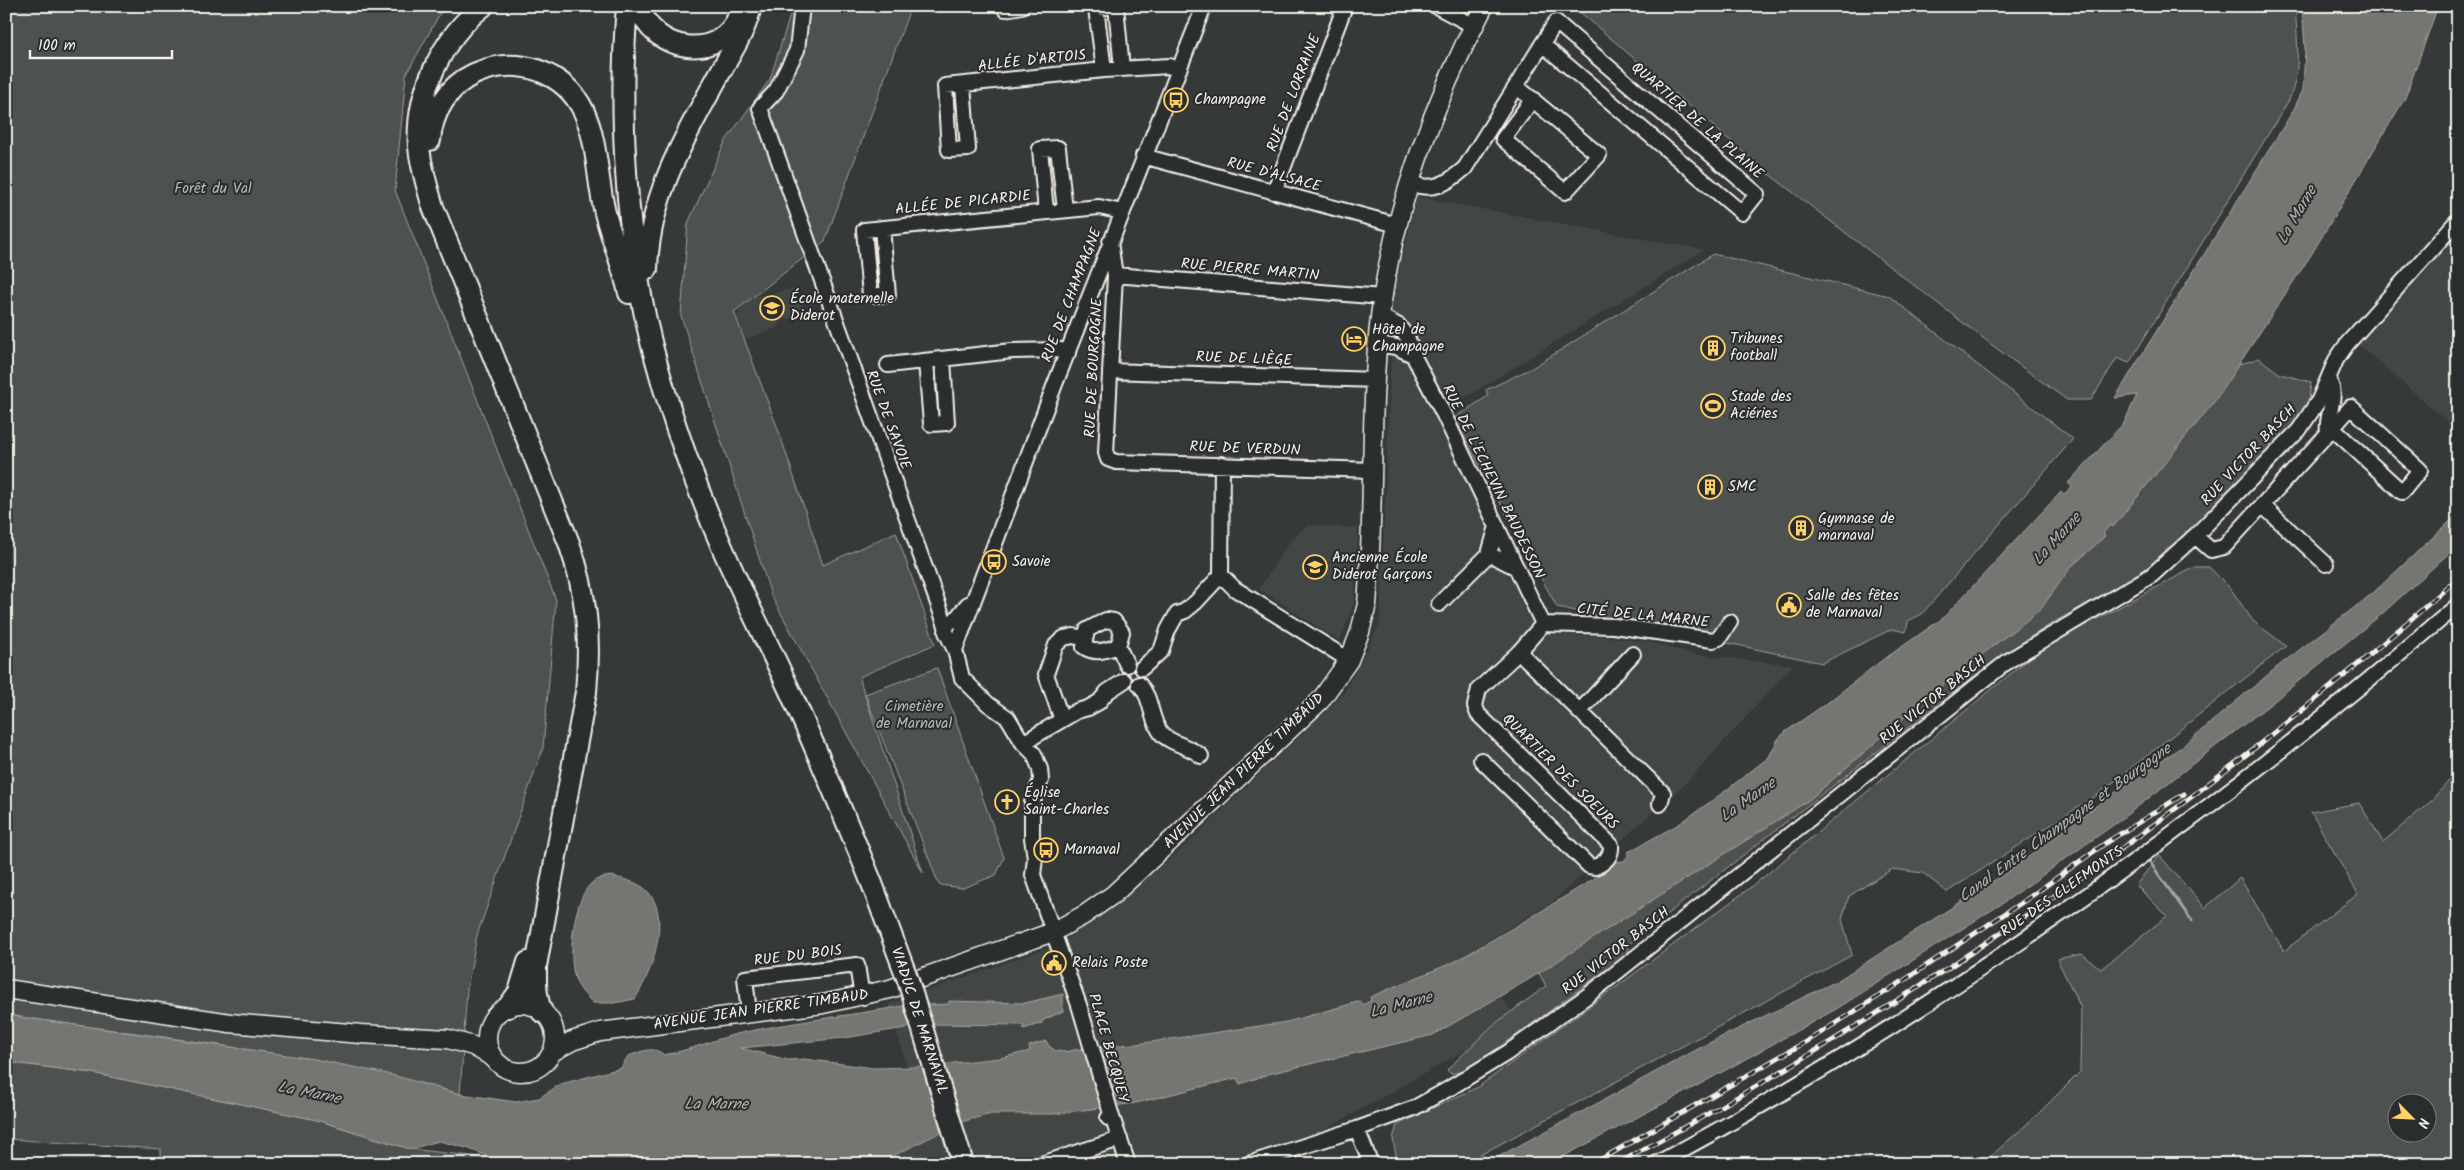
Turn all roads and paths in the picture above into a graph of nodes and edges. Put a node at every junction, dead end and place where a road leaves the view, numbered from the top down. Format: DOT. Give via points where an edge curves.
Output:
graph roads {
  1 [pos="461,6"];
  2 [pos="471,6"];
  3 [pos="483,6"];
  4 [pos="619,6"];
  5 [pos="627,6"];
  6 [pos="639,6"];
  7 [pos="742,6"];
  8 [pos="751,6"];
  9 [pos="802,6"];
  10 [pos="1005,6"];
  11 [pos="1022,6"];
  12 [pos="1204,6"];
  13 [pos="1345,6"];
  14 [pos="1436,6"];
  15 [pos="1484,6"];
  16 [pos="1474,26"];
  17 [pos="1542,44"];
  18 [pos="1122,69"];
  19 [pos="1104,70"];
  20 [pos="1178,70"];
  21 [pos="963,85"];
  22 [pos="1516,86"];
  23 [pos="1532,99"];
  24 [pos="412,155"];
  25 [pos="1143,156"];
  26 [pos="1410,184"];
  27 [pos="1274,192"];
  28 [pos="1065,210"];
  29 [pos="1046,211"];
  30 [pos="1122,212"];
  31 [pos="2458,220"];
  32 [pos="1397,225"];
  33 [pos="882,228"];
  34 [pos="1110,241"];
  35 [pos="1115,274"];
  36 [pos="1382,297"];
  37 [pos="1380,316"];
  38 [pos="1377,344"];
  39 [pos="491,350"];
  40 [pos="1068,353"];
  41 [pos="1413,355"];
  42 [pos="943,359"];
  43 [pos="926,361"];
  44 [pos="888,365"];
  45 [pos="1110,371"];
  46 [pos="1376,380"];
  47 [pos="2328,380"];
  48 [pos="668,418"];
  49 [pos="2330,430"];
  50 [pos="1116,462"];
  51 [pos="1222,464"];
  52 [pos="1373,470"];
  53 [pos="2262,505"];
  54 [pos="1497,526"];
  55 [pos="2195,536"];
  56 [pos="1489,554"];
  57 [pos="2326,564"];
  58 [pos="1517,568"];
  59 [pos="1221,575"];
  60 [pos="1439,604"];
  61 [pos="2458,605"];
  62 [pos="1730,622"];
  63 [pos="1543,624"];
  64 [pos="954,627"];
  65 [pos="1084,638"];
  66 [pos="1118,646"];
  67 [pos="1519,652"];
  68 [pos="1633,654"];
  69 [pos="1349,660"];
  70 [pos="1127,665"];
  71 [pos="1142,668"];
  72 [pos="1124,681"];
  73 [pos="1139,684"];
  74 [pos="1579,712"];
  75 [pos="1062,720"];
  76 [pos="1023,743"];
  77 [pos="1201,756"];
  78 [pos="1481,760"];
  79 [pos="1660,804"];
  80 [pos="1053,932"];
  81 [pos="6,990"];
  82 [pos="862,997"];
  83 [pos="508,1007"];
  84 [pos="749,1013"];
  85 [pos="546,1016"];
  86 [pos="492,1021"];
  87 [pos="600,1032"];
  88 [pos="448,1039"];
  89 [pos="552,1052"];
  90 [pos="492,1056"];
  91 [pos="1357,1129"];
  92 [pos="1120,1139"];
  93 [pos="963,1164"];
  94 [pos="1041,1164"];
  95 [pos="1128,1164"];
  96 [pos="1248,1164"];
  97 [pos="1371,1164"];
  98 [pos="1656,1164"];
  1 -- 24 [label="highway" via="429,50 418,77 410,112"];
  2 -- 24 [label="highway" via="446,35 425,70 414,106"];
  3 -- 39 [label="highway" via="452,38 431,75 424,101 419,146 433,207"];
  4 -- 48 [label="highway" via="616,123 622,211 653,381"];
  5 -- 48 [label="highway" via="624,117 630,209 639,282"];
  6 -- 7 [label="highway" via="653,30 680,46 692,48 707,46 724,36 738,20"];
  8 -- 48 [label="highway" via="743,29 662,185 649,234 649,304"];
  9 -- 64 [label="street, RUE DE SAVOIE" via="797,50 776,91 760,108 939,609"];
  10 -- 11 [label="street" via="1005,9"];
  12 -- 20 [label="street, RUE DE CHAMPAGNE"];
  13 -- 27 [label="street, RUE DE LORRAINE"];
  14 -- 16 [label="street"];
  15 -- 16 [label="main road, AVENUE JEAN PIERRE TIMBAUD"];
  16 -- 26 [label="main road, AVENUE JEAN PIERRE TIMBAUD" via="1447,83"];
  17 -- 17 [label="street, QUARTIER DE LA PLAINE" via="1742,213 1757,194 1556,22"];
  17 -- 22 [label="street"];
  18 -- 19 [label="street, ALLÉE D'ARTOIS"];
  18 -- 19 [label="street, ALLÉE D'ARTOIS" via="1116,6 1096,8"];
  18 -- 20 [label="street, ALLÉE D'ARTOIS" via="1169,66"];
  19 -- 21 [label="street, ALLÉE D'ARTOIS"];
  20 -- 25 [label="street, RUE DE CHAMPAGNE"];
  22 -- 23 [label="street"];
  22 -- 26 [label="street" via="1465,168 1435,188"];
  23 -- 23 [label="street" via="1503,138 1565,192 1599,155"];
  24 -- 83 [label="highway" via="418,184 440,249 563,545 580,620 582,656 578,691 527,968 520,992"];
  25 -- 27 [label="street, RUE D'ALSACE"];
  25 -- 30 [label="street, RUE DE CHAMPAGNE"];
  26 -- 32 [label="main road, AVENUE JEAN PIERRE TIMBAUD"];
  27 -- 32 [label="street, RUE D'ALSACE"];
  28 -- 29 [label="street, ALLÉE DE PICARDIE"];
  28 -- 29 [label="street, ALLÉE DE PICARDIE" via="1058,148 1040,149"];
  28 -- 30 [label="street, ALLÉE DE PICARDIE" via="1099,207"];
  29 -- 33 [label="street, ALLÉE DE PICARDIE"];
  30 -- 34 [label="street, RUE DE CHAMPAGNE"];
  31 -- 47 [label="street, RUE VICTOR BASCH" via="2347,344"];
  32 -- 36 [label="main road, AVENUE JEAN PIERRE TIMBAUD"];
  34 -- 35 [label="street, RUE DE BOURGOGNE"];
  34 -- 40 [label="street, RUE DE CHAMPAGNE"];
  35 -- 36 [label="street, RUE PIERRE MARTIN"];
  35 -- 45 [label="street, RUE DE BOURGOGNE"];
  36 -- 37 [label="main road, AVENUE JEAN PIERRE TIMBAUD"];
  37 -- 38 [label="main road, AVENUE JEAN PIERRE TIMBAUD"];
  37 -- 41 [label="street, RUE DE L'ECHEVIN BAUDESSON" via="1394,322 1404,332"];
  38 -- 41 [label="street" via="1396,347"];
  38 -- 46 [label="main road, AVENUE JEAN PIERRE TIMBAUD"];
  39 -- 48 [label="highway" via="446,221 429,149 436,114 450,92 484,69 513,65 542,72 564,84 585,113 605,212 624,269 638,332"];
  39 -- 85 [label="highway" via="574,559 584,592 589,636 586,692 540,938 536,989"];
  40 -- 42 [label="street" via="1061,350 1012,351"];
  40 -- 64 [label="street, RUE DE CHAMPAGNE" via="974,596"];
  41 -- 54 [label="street, RUE DE L'ECHEVIN BAUDESSON"];
  42 -- 43 [label="street"];
  42 -- 43 [label="street" via="947,423 930,424"];
  43 -- 44 [label="street"];
  45 -- 46 [label="street, RUE DE LIÈGE"];
  45 -- 50 [label="street, RUE DE BOURGOGNE" via="1106,453 1108,459"];
  46 -- 52 [label="main road, AVENUE JEAN PIERRE TIMBAUD"];
  47 -- 49 [label="street" via="2334,396 2328,418"];
  47 -- 55 [label="street, RUE VICTOR BASCH" via="2299,430"];
  48 -- 93 [label="highway, VIADUC DE MARNAVAL, bridge" via="719,560 786,703 815,754 871,881 908,980"];
  49 -- 49 [label="street" via="2402,492 2420,470 2351,406"];
  49 -- 53 [label="street"];
  50 -- 51 [label="street, RUE DE VERDUN"];
  51 -- 52 [label="street, RUE DE VERDUN"];
  51 -- 59 [label="street"];
  52 -- 69 [label="main road, AVENUE JEAN PIERRE TIMBAUD" via="1367,604"];
  53 -- 55 [label="street" via="2218,550 2211,550"];
  53 -- 57 [label="street"];
  54 -- 56 [label="street"];
  54 -- 58 [label="street, RUE DE L'ECHEVIN BAUDESSON"];
  55 -- 91 [label="street, RUE VICTOR BASCH" via="2144,581 2040,641 1991,674 1587,996 1542,1028 1431,1099"];
  56 -- 58 [label="street"];
  56 -- 60 [label="street"];
  58 -- 63 [label="street, RUE DE L'ECHEVIN BAUDESSON"];
  59 -- 69 [label="street" via="1235,589"];
  59 -- 71 [label="street" via="1196,602 1177,614 1161,651"];
  61 -- 98 [label="street, RUE DES CLEFMONTS" via="2256,770 2149,852 2029,937 1787,1090"];
  62 -- 63 [label="street, CITÉ DE LA MARNE" via="1719,638 1713,640 1614,626"];
  63 -- 67 [label="street, QUARTIER DES SOEURS"];
  64 -- 76 [label="street, RUE DE SAVOIE" via="955,650 962,678 988,704 1008,718"];
  65 -- 66 [label="street" via="1084,646 1090,651"];
  65 -- 66 [label="street" via="1094,625 1106,620 1114,621 1122,632"];
  65 -- 75 [label="street" via="1064,638 1056,645 1046,674"];
  66 -- 70 [label="street"];
  67 -- 74 [label="street"];
  67 -- 78 [label="street, QUARTIER DES SOEURS" via="1479,689 1475,706 1478,714 1611,845 1612,852 1607,859 1595,867 1588,866"];
  68 -- 74 [label="street"];
  69 -- 80 [label="main road, AVENUE JEAN PIERRE TIMBAUD" via="1331,688 1306,716 1134,875 1098,906"];
  70 -- 71 [label="street"];
  70 -- 72 [label="street" via="1122,670"];
  71 -- 73 [label="street" via="1144,675"];
  72 -- 73 [label="street" via="1129,685"];
  72 -- 75 [label="street" via="1107,692 1099,702"];
  73 -- 77 [label="street" via="1148,694 1151,711 1161,732"];
  74 -- 79 [label="street" via="1663,793"];
  75 -- 76 [label="street"];
  76 -- 80 [label="street, RUE DE SAVOIE" via="1034,754 1040,769 1041,780 1032,803 1033,875"];
  80 -- 82 [label="main road, AVENUE JEAN PIERRE TIMBAUD" via="914,982"];
  80 -- 92 [label="street, PLACE BECQUEY" via="1077,998 1110,1118"];
  81 -- 88 [label="main road" via="230,1023"];
  82 -- 84 [label="main road, AVENUE JEAN PIERRE TIMBAUD"];
  82 -- 84 [label="street, RUE DU BOIS" via="857,965 745,978"];
  83 -- 85 [label="main road" via="529,1006"];
  83 -- 86 [label="main road"];
  84 -- 87 [label="main road, AVENUE JEAN PIERRE TIMBAUD"];
  85 -- 87 [label="main road" via="571,1028"];
  85 -- 89 [label="main road" via="555,1036"];
  86 -- 88 [label="main road" via="473,1032"];
  86 -- 90 [label="main road" via="487,1043"];
  87 -- 89 [label="main road"];
  88 -- 90 [label="main road"];
  89 -- 90 [label="main road" via="542,1065 528,1072 504,1068"];
  91 -- 96 [label="street"];
  91 -- 97 [label="street"];
  92 -- 94 [label="street"];
  92 -- 95 [label="street, PLACE BECQUEY"];
}
